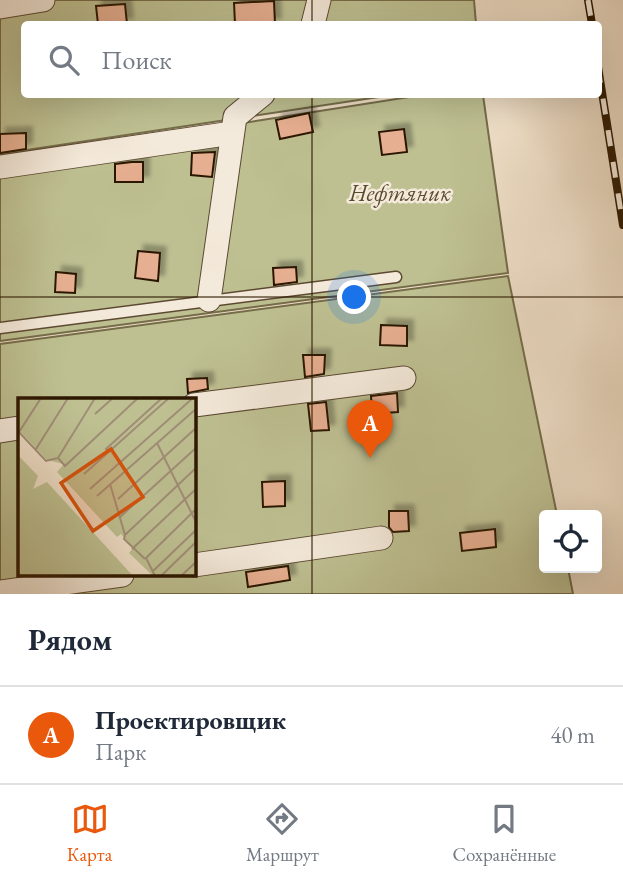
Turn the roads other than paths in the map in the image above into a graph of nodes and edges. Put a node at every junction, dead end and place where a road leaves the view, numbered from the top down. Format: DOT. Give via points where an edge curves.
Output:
graph roads {
  1 [pos="43,0"];
  2 [pos="319,0"];
  3 [pos="0,8"];
  4 [pos="314,21"];
  5 [pos="258,98"];
  6 [pos="232,133"];
  7 [pos="0,167"];
  8 [pos="396,277"];
  9 [pos="209,300"];
  10 [pos="0,328"];
  11 [pos="404,378"];
  12 [pos="196,405"];
  13 [pos="18,428"];
  14 [pos="0,430"];
  15 [pos="381,538"];
  16 [pos="196,565"];
  17 [pos="116,576"];
  18 [pos="26,591"];
  19 [pos="0,592"];
  1 -- 3 [label="street"];
  2 -- 4 [label="street"];
  5 -- 6 [label="street" via="235,117"];
  6 -- 7 [label="street"];
  6 -- 9 [label="street"];
  8 -- 9 [label="lane"];
  9 -- 10 [label="lane"];
  11 -- 12 [label="street"];
  13 -- 14 [label="street"];
  15 -- 16 [label="street"];
  17 -- 18 [label="street"];
  18 -- 19 [label="street"];
}
